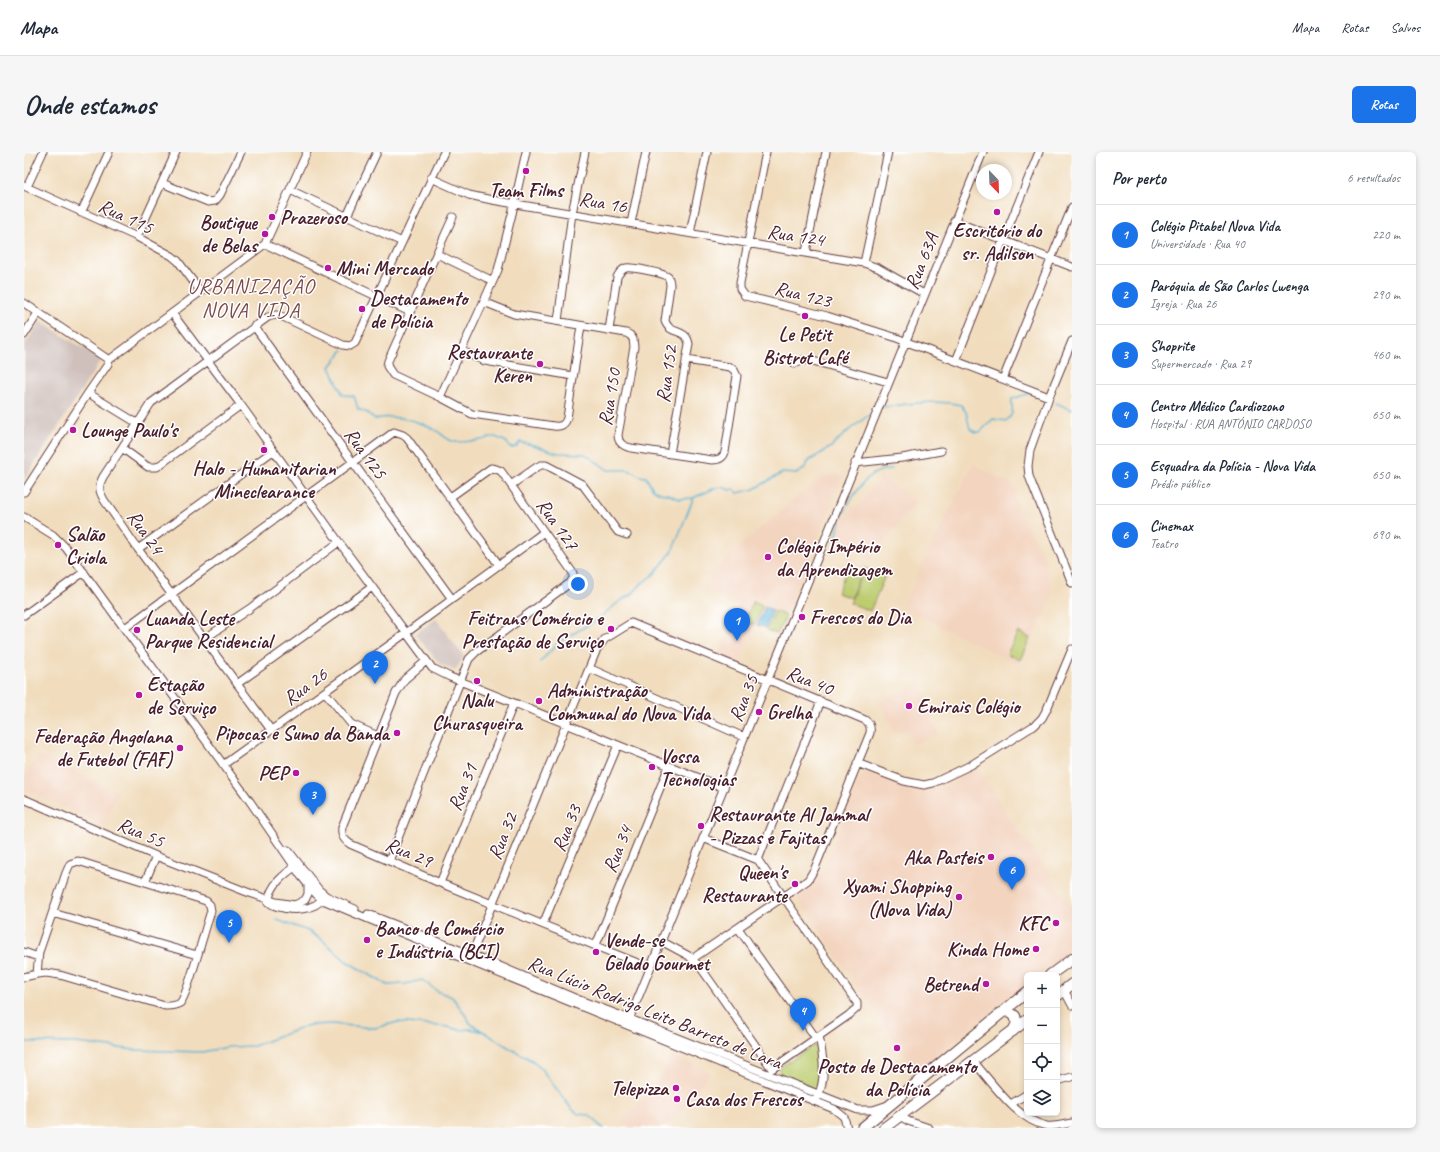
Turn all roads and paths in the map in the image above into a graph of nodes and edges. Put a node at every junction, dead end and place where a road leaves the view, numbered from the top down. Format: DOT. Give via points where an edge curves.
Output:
graph roads {
  1 [pos="43,152"];
  2 [pos="110,152"];
  3 [pos="176,152"];
  4 [pos="241,152"];
  5 [pos="307,152"];
  6 [pos="377,152"];
  7 [pos="444,152"];
  8 [pos="526,152"];
  9 [pos="585,152"];
  10 [pos="646,152"];
  11 [pos="708,152"];
  12 [pos="766,152"];
  13 [pos="826,152"];
  14 [pos="888,152"];
  15 [pos="983,152"];
  16 [pos="1039,152"];
  17 [pos="431,178"];
  18 [pos="162,183"];
  19 [pos="26,186"];
  20 [pos="290,190"];
  21 [pos="514,203"];
  22 [pos="1072,207"];
  23 [pos="81,213"];
  24 [pos="572,213"];
  25 [pos="347,216"];
  26 [pos="453,217"];
  27 [pos="954,221"];
  28 [pos="631,223"];
  29 [pos="690,233"];
  30 [pos="137,237"];
  31 [pos="1003,240"];
  32 [pos="402,242"];
  33 [pos="748,243"];
  34 [pos="265,244"];
  35 [pos="806,252"];
  36 [pos="437,254"];
  37 [pos="1051,258"];
  38 [pos="864,263"];
  39 [pos="1072,267"];
  40 [pos="494,280"];
  41 [pos="201,292"];
  42 [pos="924,294"];
  43 [pos="378,296"];
  44 [pos="484,302"];
  45 [pos="24,303"];
  46 [pos="410,312"];
  47 [pos="38,313"];
  48 [pos="172,313"];
  49 [pos="558,321"];
  50 [pos="254,326"];
  51 [pos="581,326"];
  52 [pos="608,330"];
  53 [pos="24,335"];
  54 [pos="906,341"];
  55 [pos="1072,341"];
  56 [pos="462,351"];
  57 [pos="109,360"];
  58 [pos="207,360"];
  59 [pos="686,360"];
  60 [pos="956,361"];
  61 [pos="795,364"];
  62 [pos="573,376"];
  63 [pos="1003,379"];
  64 [pos="888,382"];
  65 [pos="88,393"];
  66 [pos="440,397"];
  67 [pos="1049,397"];
  68 [pos="241,405"];
  69 [pos="137,423"];
  70 [pos="122,448"];
  71 [pos="273,451"];
  72 [pos="941,451"];
  73 [pos="670,454"];
  74 [pos="353,462"];
  75 [pos="855,463"];
  76 [pos="511,485"];
  77 [pos="24,492"];
  78 [pos="306,496"];
  79 [pos="449,498"];
  80 [pos="24,517"];
  81 [pos="544,532"];
  82 [pos="628,535"];
  83 [pos="339,542"];
  84 [pos="138,549"];
  85 [pos="499,565"];
  86 [pos="84,572"];
  87 [pos="1072,583"];
  88 [pos="372,587"];
  89 [pos="172,595"];
  90 [pos="452,599"];
  91 [pos="24,615"];
  92 [pos="631,623"];
  93 [pos="125,628"];
  94 [pos="406,633"];
  95 [pos="204,639"];
  96 [pos="1072,651"];
  97 [pos="426,661"];
  98 [pos="589,668"];
  99 [pos="767,680"];
  100 [pos="461,681"];
  101 [pos="237,684"];
  102 [pos="325,692"];
  103 [pos="821,702"];
  104 [pos="514,703"];
  105 [pos="566,724"];
  106 [pos="271,730"];
  107 [pos="378,736"];
  108 [pos="744,737"];
  109 [pos="618,745"];
  110 [pos="857,763"];
  111 [pos="223,764"];
  112 [pos="669,766"];
  113 [pos="724,788"];
  114 [pos="24,799"];
  115 [pos="703,838"];
  116 [pos="156,856"];
  117 [pos="758,860"];
  118 [pos="389,861"];
  119 [pos="298,865"];
  120 [pos="145,882"];
  121 [pos="440,883"];
  122 [pos="308,884"];
  123 [pos="325,898"];
  124 [pos="783,898"];
  125 [pos="268,901"];
  126 [pos="492,904"];
  127 [pos="53,913"];
  128 [pos="543,924"];
  129 [pos="738,928"];
  130 [pos="661,941"];
  131 [pos="596,946"];
  132 [pos="24,952"];
  133 [pos="197,956"];
  134 [pos="38,957"];
  135 [pos="470,958"];
  136 [pos="692,959"];
  137 [pos="1072,959"];
  138 [pos="650,968"];
  139 [pos="1054,972"];
  140 [pos="37,974"];
  141 [pos="24,977"];
  142 [pos="1064,990"];
  143 [pos="1024,994"];
  144 [pos="1072,1005"];
  145 [pos="1000,1014"];
  146 [pos="629,1022"];
  147 [pos="1024,1022"];
  148 [pos="1013,1031"];
  149 [pos="818,1037"];
  150 [pos="973,1061"];
  151 [pos="770,1075"];
  152 [pos="1072,1077"];
  153 [pos="1060,1080"];
  154 [pos="904,1094"];
  155 [pos="1024,1096"];
  156 [pos="818,1098"];
  157 [pos="1011,1104"];
  158 [pos="900,1116"];
  159 [pos="1072,1123"];
  160 [pos="847,1128"];
  161 [pos="862,1128"];
  162 [pos="884,1128"];
  163 [pos="929,1128"];
  1 -- 19 [label="street"];
  2 -- 23 [label="street"];
  3 -- 18 [label="street"];
  4 -- 18 [label="street" via="215,201 208,202"];
  5 -- 20 [label="street"];
  6 -- 25 [label="street"];
  7 -- 17 [label="street"];
  8 -- 21 [label="street"];
  9 -- 24 [label="street"];
  10 -- 28 [label="street"];
  11 -- 29 [label="street"];
  12 -- 33 [label="street, Rua 124"];
  13 -- 35 [label="street"];
  14 -- 38 [label="street"];
  15 -- 27 [label="street, Rua 63A"];
  16 -- 31 [label="street"];
  17 -- 21 [label="street, Rua 16" via="469,195"];
  17 -- 32 [label="street"];
  18 -- 30 [label="street"];
  19 -- 23 [label="street, Rua 115"];
  20 -- 25 [label="street"];
  20 -- 34 [label="street"];
  21 -- 24 [label="street, Rua 16"];
  21 -- 40 [label="street"];
  22 -- 37 [label="street"];
  23 -- 30 [label="street, Rua 115"];
  24 -- 28 [label="street, Rua 16"];
  24 -- 49 [label="street"];
  25 -- 32 [label="street"];
  26 -- 36 [label="street"];
  27 -- 31 [label="street"];
  27 -- 42 [label="street, Rua 63A"];
  28 -- 29 [label="street, Rua 16"];
  29 -- 33 [label="street, Rua 16"];
  30 -- 41 [label="street, Rua 115" via="178,261"];
  31 -- 37 [label="street"];
  31 -- 60 [label="street"];
  32 -- 43 [label="street"];
  33 -- 35 [label="street, Rua 124"];
  33 -- 54 [label="street, Rua 123" via="740,286 741,292 747,297 827,316"];
  34 -- 41 [label="street"];
  34 -- 43 [label="street"];
  35 -- 38 [label="street, Rua 124"];
  36 -- 40 [label="street"];
  36 -- 46 [label="street"];
  37 -- 39 [label="street"];
  37 -- 63 [label="street"];
  38 -- 42 [label="street, Rua 124"];
  40 -- 44 [label="street"];
  41 -- 48 [label="street"];
  42 -- 54 [label="street, Rua 63A"];
  43 -- 46 [label="street"];
  43 -- 50 [label="street, Rua 24" via="357,340 350,346 276,315 268,316"];
  44 -- 49 [label="street, Rua 150" via="514,314"];
  44 -- 56 [label="street"];
  45 -- 47 [label="street"];
  46 -- 66 [label="street" via="387,366 392,375"];
  47 -- 53 [label="street"];
  47 -- 57 [label="street"];
  48 -- 57 [label="street"];
  48 -- 58 [label="street"];
  49 -- 51 [label="street, Rua 150"];
  50 -- 58 [label="street, Rua 24"];
  50 -- 74 [label="street, Rua 125"];
  51 -- 52 [label="street, Rua 150"];
  51 -- 62 [label="street"];
  52 -- 59 [label="street, Rua 152" via="619,272 630,268 664,274 669,278 670,286 665,321 671,330 681,332 688,339"];
  52 -- 73 [label="street, Rua 150" via="630,335 634,343 619,440 626,447"];
  54 -- 60 [label="street, Rua 123"];
  54 -- 64 [label="street, Rua 63A"];
  55 -- 67 [label="street"];
  56 -- 62 [label="street" via="485,361"];
  56 -- 66 [label="street"];
  57 -- 65 [label="street"];
  58 -- 68 [label="street"];
  58 -- 69 [label="street, Rua 24" via="155,399"];
  59 -- 73 [label="street, Rua 152"];
  59 -- 73 [label="street, Rua 150" via="730,367 738,379 723,457 715,460"];
  60 -- 63 [label="street, Rua 123"];
  61 -- 64 [label="street" via="808,360"];
  62 -- 66 [label="street" via="567,418 564,424 558,427 472,414"];
  63 -- 67 [label="street, Rua 123"];
  64 -- 75 [label="street, Rua 35"];
  65 -- 69 [label="street"];
  65 -- 77 [label="street"];
  67 -- 87 [label="street" via="1030,450 1029,476"];
  68 -- 70 [label="street" via="157,467 145,465"];
  68 -- 71 [label="street"];
  69 -- 70 [label="street, Rua 24"];
  70 -- 84 [label="street, Rua 24" via="103,477 99,487 100,494"];
  71 -- 78 [label="street"];
  71 -- 84 [label="street"];
  72 -- 75 [label="street"];
  74 -- 78 [label="street"];
  74 -- 79 [label="street" via="391,434 399,433 406,438"];
  74 -- 90 [label="street, Rua 125"];
  75 -- 99 [label="street, Rua 35"];
  76 -- 79 [label="street, Rua 127" via="501,471 491,468"];
  76 -- 81 [label="street, Rua 127"];
  76 -- 82 [label="street" via="537,466 546,465 582,484 618,532"];
  78 -- 83 [label="street"];
  78 -- 89 [label="street"];
  79 -- 85 [label="street"];
  80 -- 86 [label="street" via="62,543"];
  81 -- 85 [label="street, Rua 26"];
  81 -- 100 [label="street, Rua 127" via="573,573 572,580 473,655"];
  83 -- 88 [label="street"];
  83 -- 95 [label="street"];
  84 -- 89 [label="street, Rua 24"];
  85 -- 90 [label="street, Rua 26"];
  86 -- 91 [label="street"];
  86 -- 93 [label="street"];
  88 -- 94 [label="street"];
  88 -- 101 [label="street"];
  89 -- 93 [label="street"];
  89 -- 95 [label="street, Rua 24"];
  90 -- 94 [label="street, Rua 26"];
  92 -- 98 [label="street, Rua 32" via="601,642"];
  92 -- 99 [label="street, Rua 40"];
  93 -- 111 [label="street"];
  94 -- 97 [label="street"];
  94 -- 102 [label="street, Rua 26"];
  95 -- 101 [label="street, Rua 24"];
  96 -- 110 [label="street" via="1042,718 971,765 924,785 904,781"];
  97 -- 100 [label="street" via="437,671"];
  97 -- 107 [label="street, Rua 29" via="401,684"];
  98 -- 105 [label="street, Rua 32"];
  98 -- 108 [label="street"];
  99 -- 103 [label="street, Rua 40"];
  99 -- 108 [label="street, Rua 35"];
  100 -- 104 [label="street"];
  100 -- 118 [label="street, Rua 127"];
  101 -- 106 [label="street, Rua 24"];
  102 -- 106 [label="street, Rua 26"];
  102 -- 107 [label="street" via="351,724"];
  103 -- 110 [label="street, Rua 40" via="870,724 870,733"];
  103 -- 117 [label="street"];
  104 -- 105 [label="street"];
  104 -- 121 [label="street, Rua 31"];
  105 -- 109 [label="street"];
  105 -- 126 [label="street, Rua 32"];
  106 -- 111 [label="street, Rua 26"];
  107 -- 118 [label="street, Rua 29" via="341,834 350,844"];
  108 -- 113 [label="street, Rua 35"];
  109 -- 112 [label="street"];
  109 -- 128 [label="street, Rua 33"];
  110 -- 124 [label="street" via="812,875 806,883"];
  111 -- 119 [label="street"];
  112 -- 113 [label="street"];
  112 -- 131 [label="street, Rua 34"];
  113 -- 115 [label="street, Rua 35"];
  114 -- 116 [label="street, Rua 55"];
  115 -- 117 [label="street"];
  115 -- 130 [label="street, Rua 35"];
  116 -- 120 [label="street"];
  116 -- 125 [label="street, Rua 55"];
  117 -- 124 [label="street"];
  118 -- 121 [label="street, Rua 29"];
  119 -- 122 [label="street"];
  119 -- 123 [label="street"];
  119 -- 125 [label="street" via="272,888"];
  120 -- 127 [label="street" via="78,861 73,863 66,873"];
  120 -- 133 [label="street" via="209,903 211,911"];
  121 -- 126 [label="street, Rua 29"];
  122 -- 123 [label="street"];
  122 -- 125 [label="street" via="307,897 298,904"];
  123 -- 125 [label="street" via="314,905 295,910 281,908"];
  123 -- 135 [label="street, Rua Lúcio Rodrigo Leito Barreto de Lara"];
  124 -- 129 [label="street"];
  124 -- 149 [label="street" via="857,1003 854,1011"];
  126 -- 128 [label="street, Rua 29"];
  126 -- 135 [label="street, Rua 32"];
  127 -- 133 [label="street"];
  127 -- 134 [label="street"];
  128 -- 131 [label="street, Rua 29"];
  129 -- 136 [label="street"];
  129 -- 149 [label="street"];
  130 -- 136 [label="street"];
  130 -- 138 [label="street, Rua 35"];
  131 -- 138 [label="street, Rua 29"];
  132 -- 134 [label="street"];
  133 -- 140 [label="street" via="184,997 180,1003 172,1006 60,975"];
  134 -- 140 [label="street"];
  135 -- 146 [label="street, Rua Lúcio Rodrigo Leito Barreto de Lara"];
  136 -- 151 [label="street" via="701,968"];
  137 -- 139 [label="highway"];
  138 -- 146 [label="street, Rua 35"];
  140 -- 141 [label="street"];
  142 -- 144 [label="street"];
  143 -- 145 [label="highway"];
  145 -- 148 [label="highway" via="1008,1011 1016,1016 1018,1023"];
  145 -- 154 [label="highway"];
  146 -- 151 [label="street, Rua Lúcio Rodrigo Leito Barreto de Lara"];
  147 -- 148 [label="highway"];
  148 -- 150 [label="highway"];
  149 -- 151 [label="street"];
  149 -- 156 [label="street" via="823,1056 822,1088"];
  150 -- 157 [label="street"];
  150 -- 158 [label="highway"];
  151 -- 156 [label="street, Rua Lúcio Rodrigo Leito Barreto de Lara"];
  152 -- 153 [label="street"];
  154 -- 156 [label="street, Rua Lúcio Rodrigo Leito Barreto de Lara" via="881,1108 865,1111"];
  154 -- 161 [label="highway"];
  155 -- 157 [label="street"];
  156 -- 160 [label="street, Rua Lúcio Rodrigo Leito Barreto de Lara" via="840,1112"];
  157 -- 159 [label="street" via="1026,1117 1042,1124 1052,1126"];
  158 -- 162 [label="highway"];
  158 -- 163 [label="street"];
}
